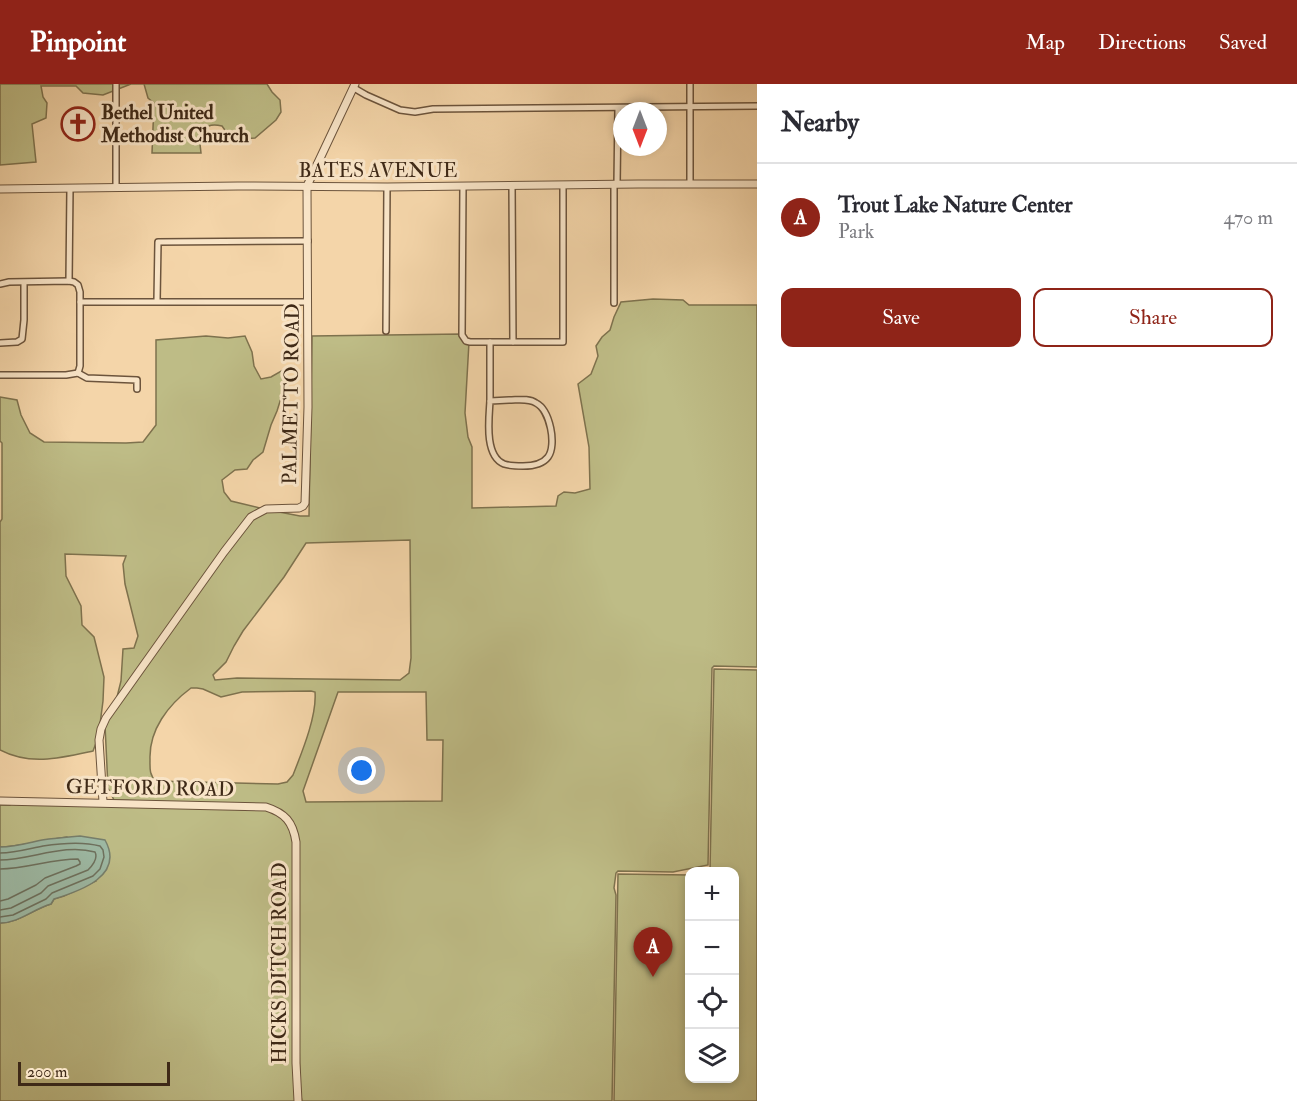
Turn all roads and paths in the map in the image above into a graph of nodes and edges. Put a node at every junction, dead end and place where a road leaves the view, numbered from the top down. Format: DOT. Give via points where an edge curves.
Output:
graph roads {
  1 [pos="116,84"];
  2 [pos="690,84"];
  3 [pos="355,86"];
  4 [pos="757,106"];
  5 [pos="667,107"];
  6 [pos="690,107"];
  7 [pos="613,108"];
  8 [pos="616,156"];
  9 [pos="563,184"];
  10 [pos="615,184"];
  11 [pos="690,184"];
  12 [pos="757,184"];
  13 [pos="512,185"];
  14 [pos="307,186"];
  15 [pos="463,186"];
  16 [pos="116,187"];
  17 [pos="387,187"];
  18 [pos="70,188"];
  19 [pos="0,189"];
  20 [pos="308,241"];
  21 [pos="69,282"];
  22 [pos="24,283"];
  23 [pos="0,284"];
  24 [pos="157,302"];
  25 [pos="308,302"];
  26 [pos="80,303"];
  27 [pos="614,303"];
  28 [pos="386,331"];
  29 [pos="490,342"];
  30 [pos="513,342"];
  31 [pos="0,343"];
  32 [pos="78,373"];
  33 [pos="0,375"];
  34 [pos="137,389"];
  35 [pos="490,401"];
  36 [pos="0,801"];
  37 [pos="103,802"];
  38 [pos="292,826"];
  39 [pos="298,1101"];
  1 -- 16 [label="street"];
  2 -- 6 [label="street"];
  3 -- 7 [label="street" via="406,112"];
  3 -- 14 [label="street, PALMETTO ROAD"];
  4 -- 6 [label="street"];
  5 -- 6 [label="street"];
  6 -- 11 [label="street"];
  8 -- 10 [label="street"];
  9 -- 10 [label="street, BATES AVENUE"];
  9 -- 13 [label="street, BATES AVENUE"];
  9 -- 30 [label="street" via="562,342"];
  10 -- 11 [label="street, BATES AVENUE"];
  10 -- 27 [label="street"];
  11 -- 12 [label="street, BATES AVENUE"];
  13 -- 15 [label="street, BATES AVENUE"];
  13 -- 30 [label="street"];
  14 -- 16 [label="street, BATES AVENUE"];
  14 -- 17 [label="street, BATES AVENUE"];
  14 -- 20 [label="street, PALMETTO ROAD"];
  15 -- 17 [label="street, BATES AVENUE"];
  15 -- 29 [label="street" via="462,335 466,341"];
  16 -- 18 [label="street, BATES AVENUE"];
  17 -- 28 [label="street"];
  18 -- 19 [label="street, BATES AVENUE"];
  18 -- 21 [label="street"];
  20 -- 24 [label="street" via="158,242"];
  20 -- 25 [label="street, PALMETTO ROAD"];
  21 -- 22 [label="street"];
  21 -- 26 [label="street" via="78,285"];
  22 -- 23 [label="street"];
  22 -- 31 [label="street" via="22,339"];
  24 -- 25 [label="street"];
  24 -- 26 [label="street"];
  25 -- 37 [label="street, PALMETTO ROAD" via="305,503 299,508 266,509 251,517 106,718 99,740"];
  26 -- 32 [label="street"];
  29 -- 30 [label="street"];
  29 -- 35 [label="street"];
  32 -- 33 [label="street"];
  32 -- 34 [label="street" via="87,378 137,380"];
  35 -- 35 [label="street" via="490,442 497,459 506,465 520,466 546,460 552,440 541,406 530,400"];
  36 -- 37 [label="street, GETFORD ROAD"];
  37 -- 38 [label="street, GETFORD ROAD" via="266,807 285,817"];
  38 -- 39 [label="street, HICKS DITCH ROAD" via="296,842"];
}
